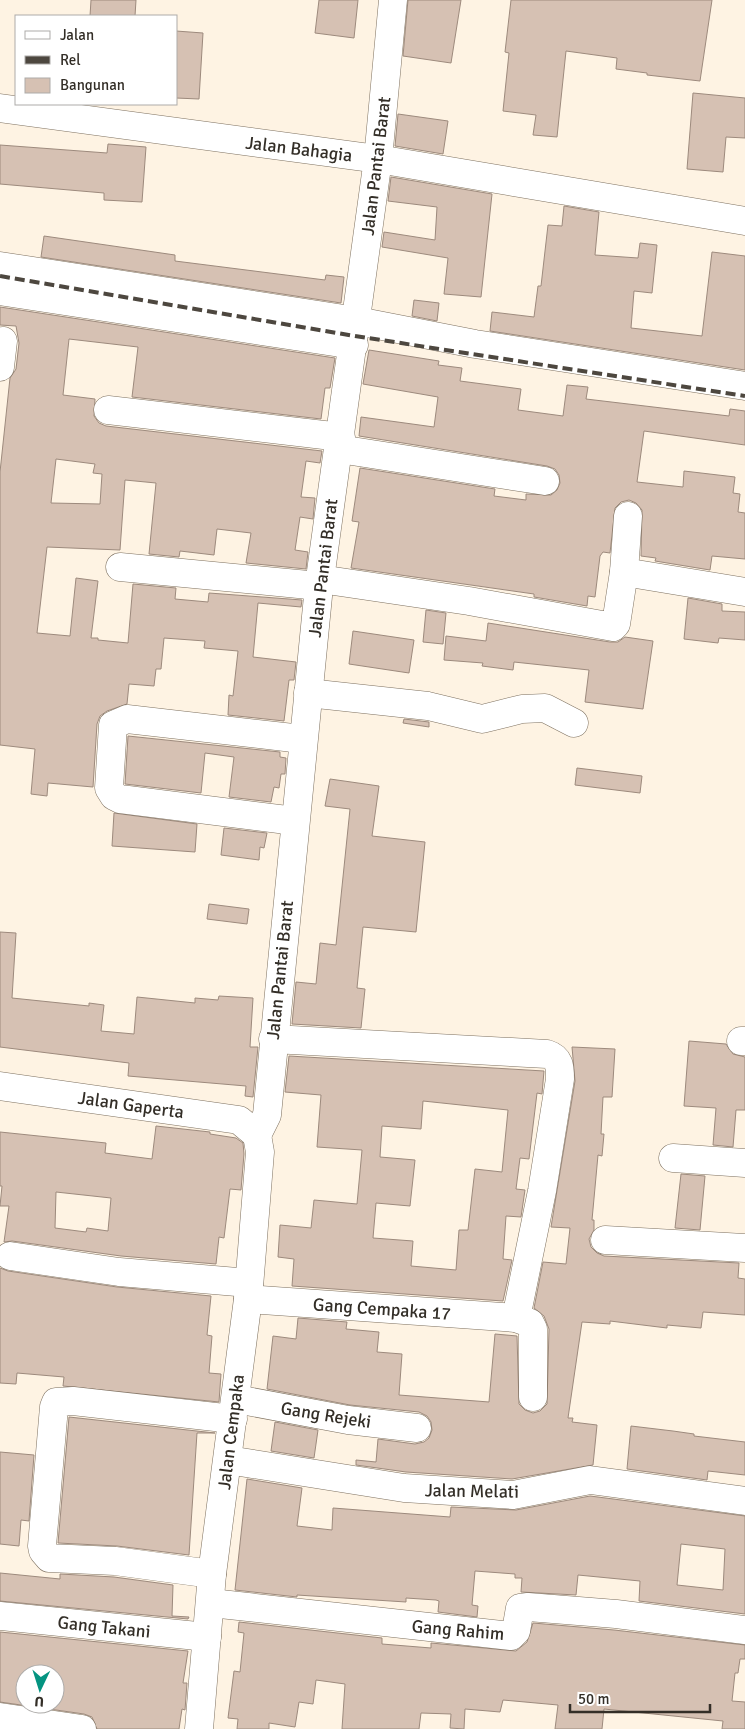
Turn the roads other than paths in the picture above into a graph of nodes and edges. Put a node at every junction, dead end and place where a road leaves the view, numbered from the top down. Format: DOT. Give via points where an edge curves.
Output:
graph roads {
  1 [pos="394,0"];
  2 [pos="0,108"];
  3 [pos="378,158"];
  4 [pos="745,221"];
  5 [pos="0,266"];
  6 [pos="0,291"];
  7 [pos="355,333"];
  8 [pos="745,386"];
  9 [pos="108,410"];
  10 [pos="340,443"];
  11 [pos="545,481"];
  12 [pos="628,516"];
  13 [pos="120,567"];
  14 [pos="624,572"];
  15 [pos="320,583"];
  16 [pos="745,592"];
  17 [pos="308,693"];
  18 [pos="574,722"];
  19 [pos="302,739"];
  20 [pos="295,821"];
  21 [pos="273,1039"];
  22 [pos="0,1086"];
  23 [pos="258,1134"];
  24 [pos="673,1158"];
  25 [pos="745,1164"];
  26 [pos="605,1240"];
  27 [pos="745,1248"];
  28 [pos="10,1256"];
  29 [pos="249,1291"];
  30 [pos="516,1318"];
  31 [pos="533,1397"];
  32 [pos="234,1409"];
  33 [pos="417,1428"];
  34 [pos="228,1460"];
  35 [pos="745,1501"];
  36 [pos="212,1574"];
  37 [pos="211,1603"];
  38 [pos="0,1616"];
  39 [pos="745,1630"];
  40 [pos="207,1637"];
  41 [pos="0,1716"];
  42 [pos="82,1729"];
  43 [pos="199,1729"];
  1 -- 3 [label="street, Jalan Pantai Barat"];
  2 -- 3 [label="street, Jalan Bahagia"];
  3 -- 4 [label="street, Jalan Bahagia"];
  3 -- 7 [label="street, Jalan Pantai Barat"];
  5 -- 7 [label="street"];
  6 -- 7 [label="street"];
  7 -- 8 [label="street" via="484,345"];
  7 -- 10 [label="street, Jalan Pantai Barat"];
  9 -- 10 [label="street" via="202,419"];
  10 -- 11 [label="street"];
  10 -- 15 [label="street, Jalan Pantai Barat"];
  12 -- 14 [label="street"];
  13 -- 15 [label="street"];
  14 -- 15 [label="street" via="616,624 609,628 469,601"];
  14 -- 16 [label="street"];
  15 -- 17 [label="street, Jalan Pantai Barat"];
  17 -- 18 [label="street" via="440,708 482,719 522,709 545,708"];
  17 -- 19 [label="street, Jalan Pantai Barat"];
  19 -- 20 [label="street, Jalan Pantai Barat"];
  19 -- 20 [label="street" via="127,719 113,724 109,788 114,796"];
  20 -- 21 [label="street, Jalan Pantai Barat"];
  21 -- 23 [label="street, Jalan Pantai Barat" via="267,1115"];
  21 -- 30 [label="street" via="555,1057 560,1065 560,1079 542,1191"];
  22 -- 23 [label="street, Jalan Gaperta" via="238,1120"];
  23 -- 29 [label="street, Jalan Cempaka" via="260,1152"];
  24 -- 25 [label="street"];
  26 -- 27 [label="street"];
  28 -- 29 [label="street, Gang Cempaka 17"];
  29 -- 30 [label="street, Gang Cempaka 17"];
  29 -- 32 [label="street, Jalan Cempaka"];
  30 -- 31 [label="street" via="530,1323 533,1329"];
  32 -- 33 [label="street, Gang Rejeki"];
  32 -- 34 [label="street, Jalan Cempaka"];
  32 -- 36 [label="street, Gang Rejeki" via="73,1400 60,1400 54,1407 42,1546 49,1558 115,1561"];
  34 -- 35 [label="street, Jalan Melati" via="404,1488 513,1495 590,1480"];
  34 -- 36 [label="street, Jalan Cempaka"];
  36 -- 37 [label="street, Jalan Cempaka"];
  37 -- 39 [label="street, Gang Rahim" via="511,1636 516,1631 520,1608 528,1607"];
  37 -- 40 [label="street, Jalan Cempaka"];
  38 -- 40 [label="street, Gang Takani"];
  40 -- 43 [label="street, Jalan Cempaka"];
  41 -- 42 [label="street"];
}
